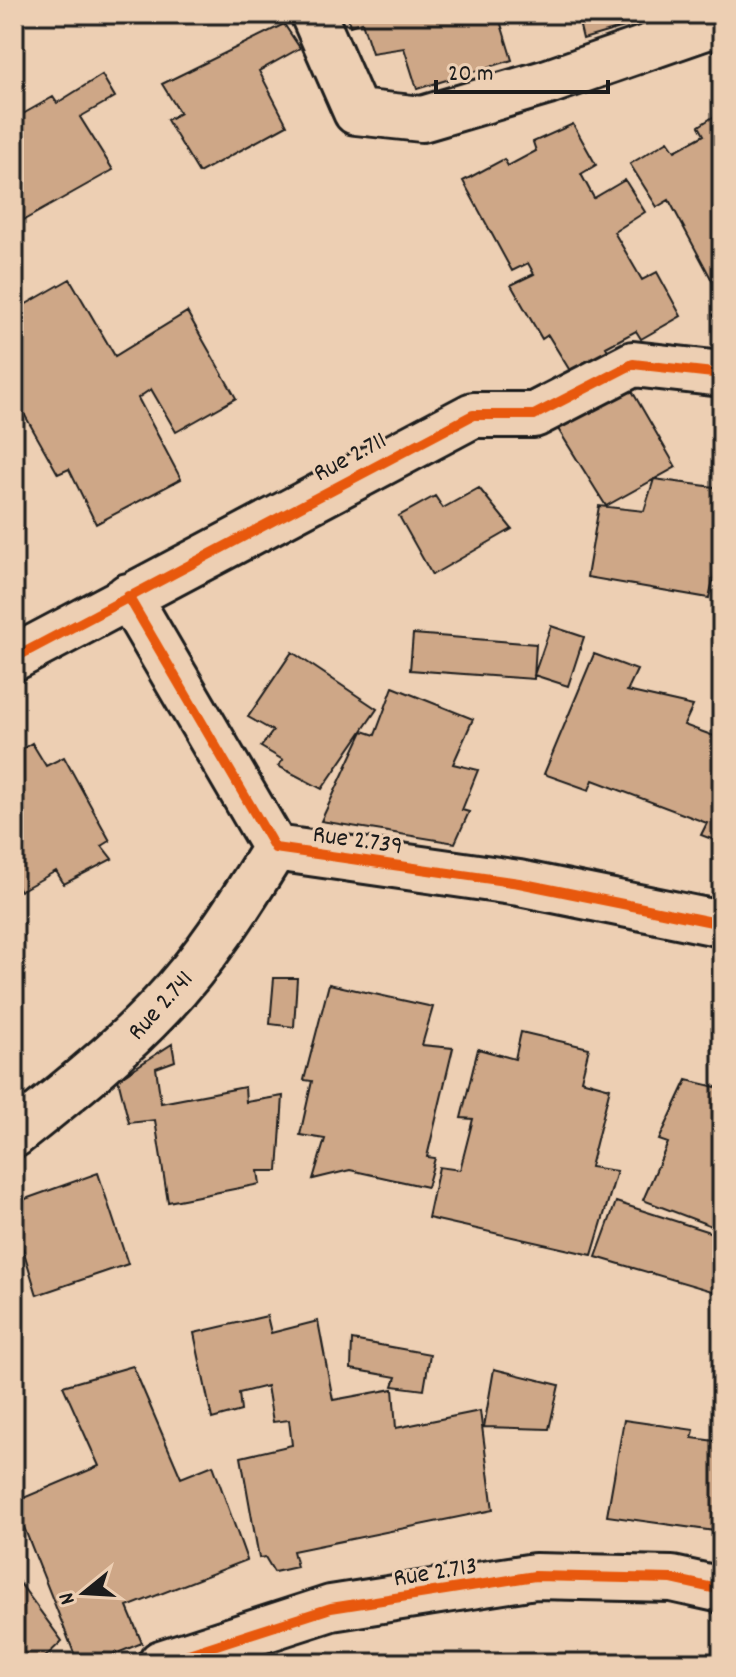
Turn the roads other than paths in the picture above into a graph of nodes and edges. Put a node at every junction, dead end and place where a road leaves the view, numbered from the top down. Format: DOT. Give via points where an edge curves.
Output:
graph roads {
  1 [pos="313,14"];
  2 [pos="722,28"];
  3 [pos="722,374"];
  4 [pos="128,596"];
  5 [pos="14,658"];
  6 [pos="275,848"];
  7 [pos="722,924"];
  8 [pos="14,1135"];
  9 [pos="722,1590"];
  10 [pos="161,1663"];
  1 -- 2 [label="street" via="356,112 422,119 709,26"];
  3 -- 4 [label="street, Rue 2.711" via="633,364 534,415 473,415"];
  4 -- 5 [label="street, Rue 2.711"];
  4 -- 6 [label="street, Rue 2.739"];
  6 -- 7 [label="street, Rue 2.739" via="519,883"];
  6 -- 8 [label="street, Rue 2.741" via="227,925 162,1005 94,1071"];
  9 -- 10 [label="street, Rue 2.713" via="672,1579 535,1576 331,1608"];
}
